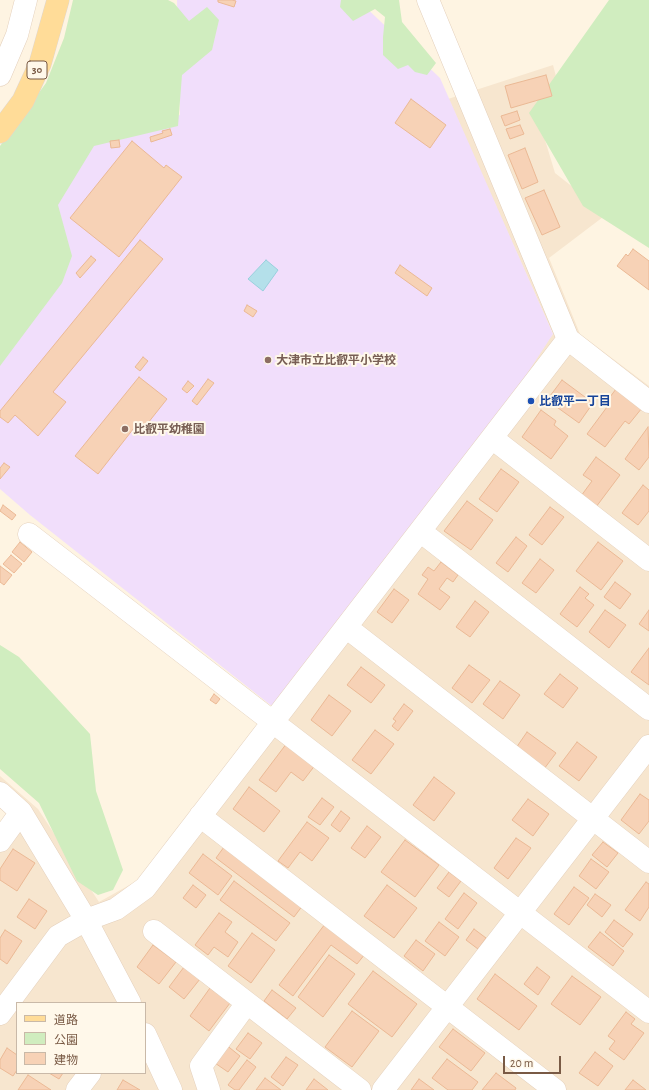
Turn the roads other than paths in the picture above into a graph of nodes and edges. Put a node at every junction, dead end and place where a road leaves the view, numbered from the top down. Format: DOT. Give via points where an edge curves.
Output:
graph roads {
  1 [pos="26,0"];
  2 [pos="58,0"];
  3 [pos="428,0"];
  4 [pos="0,76"];
  5 [pos="0,132"];
  6 [pos="568,339"];
  7 [pos="649,402"];
  8 [pos="492,438"];
  9 [pos="420,531"];
  10 [pos="29,534"];
  11 [pos="649,560"];
  12 [pos="346,627"];
  13 [pos="649,710"];
  14 [pos="273,722"];
  15 [pos="649,746"];
  16 [pos="0,792"];
  17 [pos="21,812"];
  18 [pos="200,816"];
  19 [pos="593,818"];
  20 [pos="0,841"];
  21 [pos="649,862"];
  22 [pos="520,912"];
  23 [pos="86,920"];
  24 [pos="154,931"];
  25 [pos="129,1002"];
  26 [pos="247,1003"];
  27 [pos="447,1007"];
  28 [pos="649,1012"];
  29 [pos="0,1014"];
  30 [pos="146,1036"];
  31 [pos="171,1090"];
  32 [pos="209,1090"];
  33 [pos="360,1090"];
  34 [pos="383,1090"];
  35 [pos="555,1090"];
  1 -- 4 [label="street" via="17,35"];
  2 -- 5 [label="main road, 30" via="40,64 23,101"];
  3 -- 6 [label="street"];
  6 -- 7 [label="street"];
  6 -- 8 [label="street"];
  8 -- 9 [label="street"];
  8 -- 11 [label="street"];
  9 -- 12 [label="street"];
  9 -- 13 [label="street"];
  10 -- 14 [label="street"];
  12 -- 14 [label="street"];
  12 -- 19 [label="street"];
  14 -- 18 [label="street"];
  14 -- 22 [label="street"];
  15 -- 19 [label="street"];
  16 -- 17 [label="street"];
  17 -- 20 [label="street"];
  17 -- 23 [label="street"];
  18 -- 23 [label="street" via="145,888 116,909"];
  18 -- 27 [label="street"];
  19 -- 21 [label="street"];
  19 -- 22 [label="street"];
  22 -- 27 [label="street"];
  22 -- 28 [label="street"];
  23 -- 25 [label="street"];
  23 -- 29 [label="street" via="58,936"];
  24 -- 26 [label="street"];
  26 -- 32 [label="street" via="201,1066"];
  26 -- 33 [label="street"];
  27 -- 34 [label="street"];
  27 -- 35 [label="street"];
  30 -- 31 [label="street"];
}
